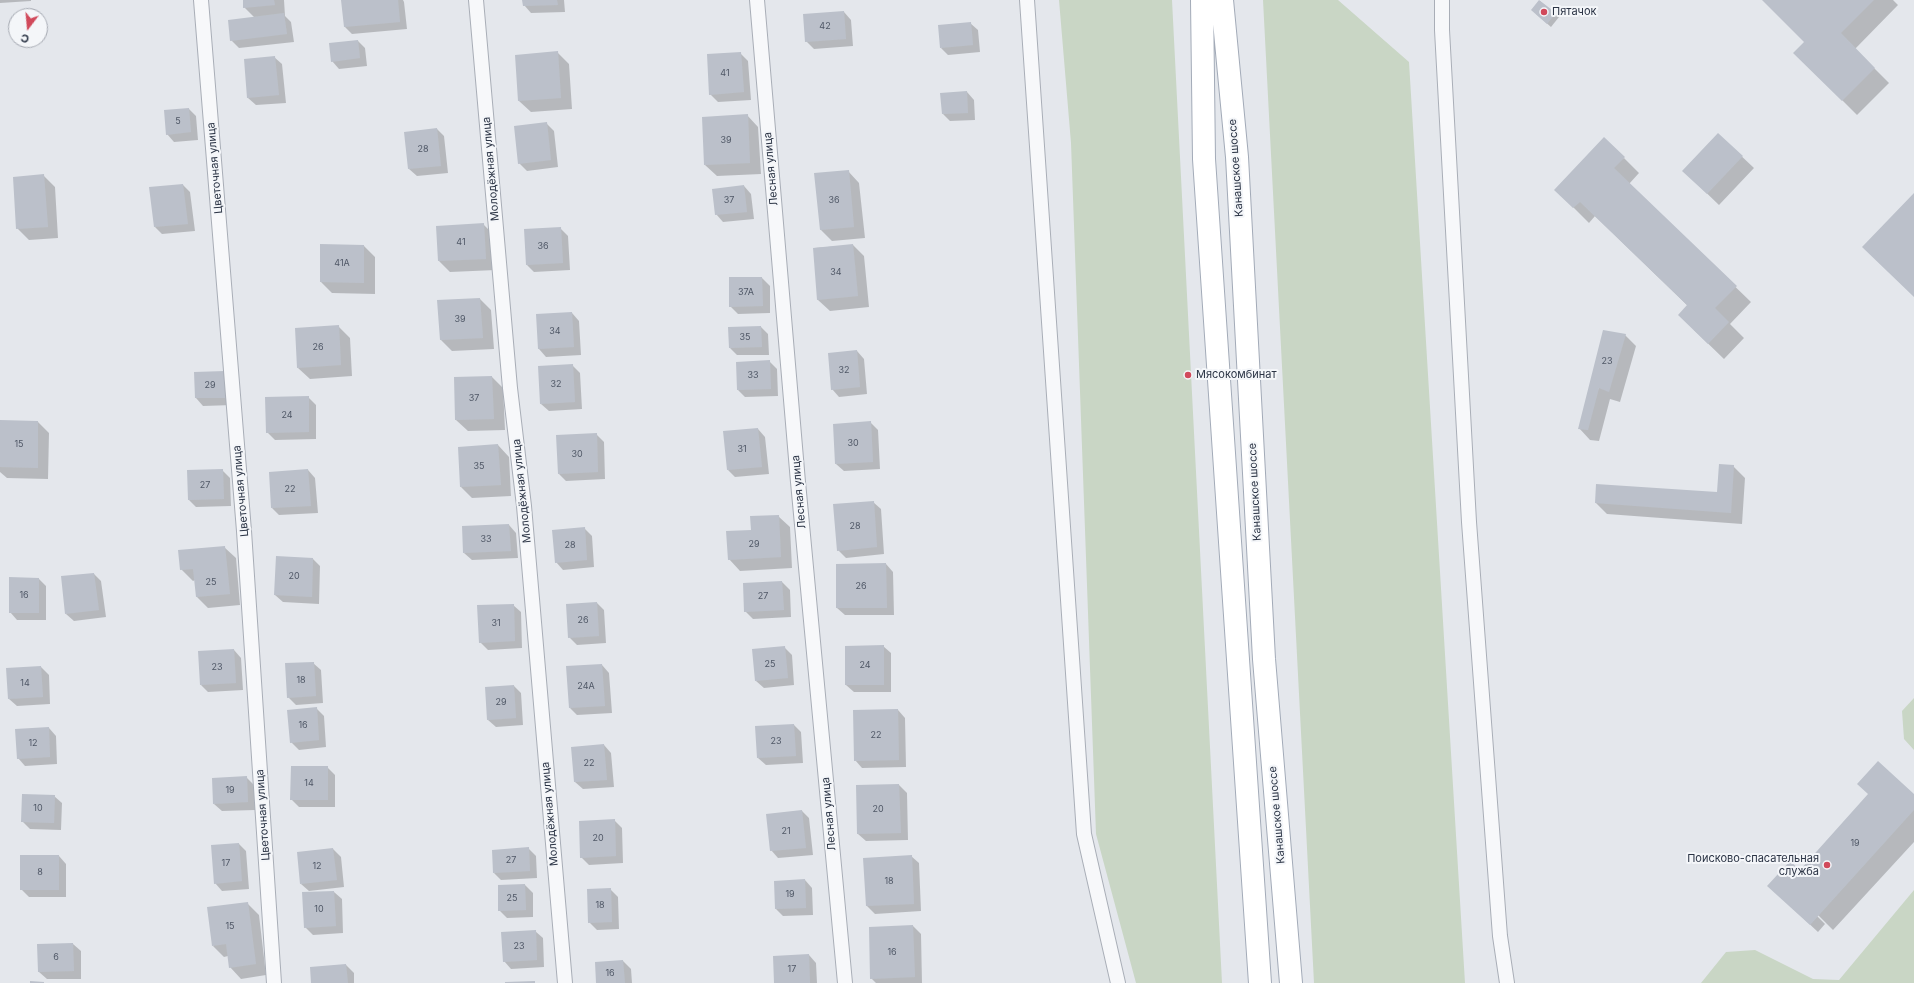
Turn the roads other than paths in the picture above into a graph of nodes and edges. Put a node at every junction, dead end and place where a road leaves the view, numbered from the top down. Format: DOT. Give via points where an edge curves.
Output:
graph roads {
  1 [pos="201,0"];
  2 [pos="476,0"];
  3 [pos="757,0"];
  4 [pos="1027,0"];
  5 [pos="1202,0"];
  6 [pos="1222,0"];
  7 [pos="1442,0"];
  8 [pos="274,983"];
  9 [pos="565,983"];
  10 [pos="845,983"];
  11 [pos="1118,983"];
  12 [pos="1260,983"];
  13 [pos="1291,983"];
  14 [pos="1507,983"];
  1 -- 8 [label="street, Цветочная улица" via="244,531"];
  2 -- 9 [label="street, Молодёжная улица" via="510,388 524,506"];
  3 -- 10 [label="street, Лесная улица" via="798,482"];
  4 -- 11 [label="street" via="1084,834"];
  5 -- 12 [label="main road" via="1204,159"];
  6 -- 13 [label="main road, Канашское шоссе" via="1237,157 1264,659"];
  7 -- 14 [label="street" via="1469,522 1500,936"];
}
